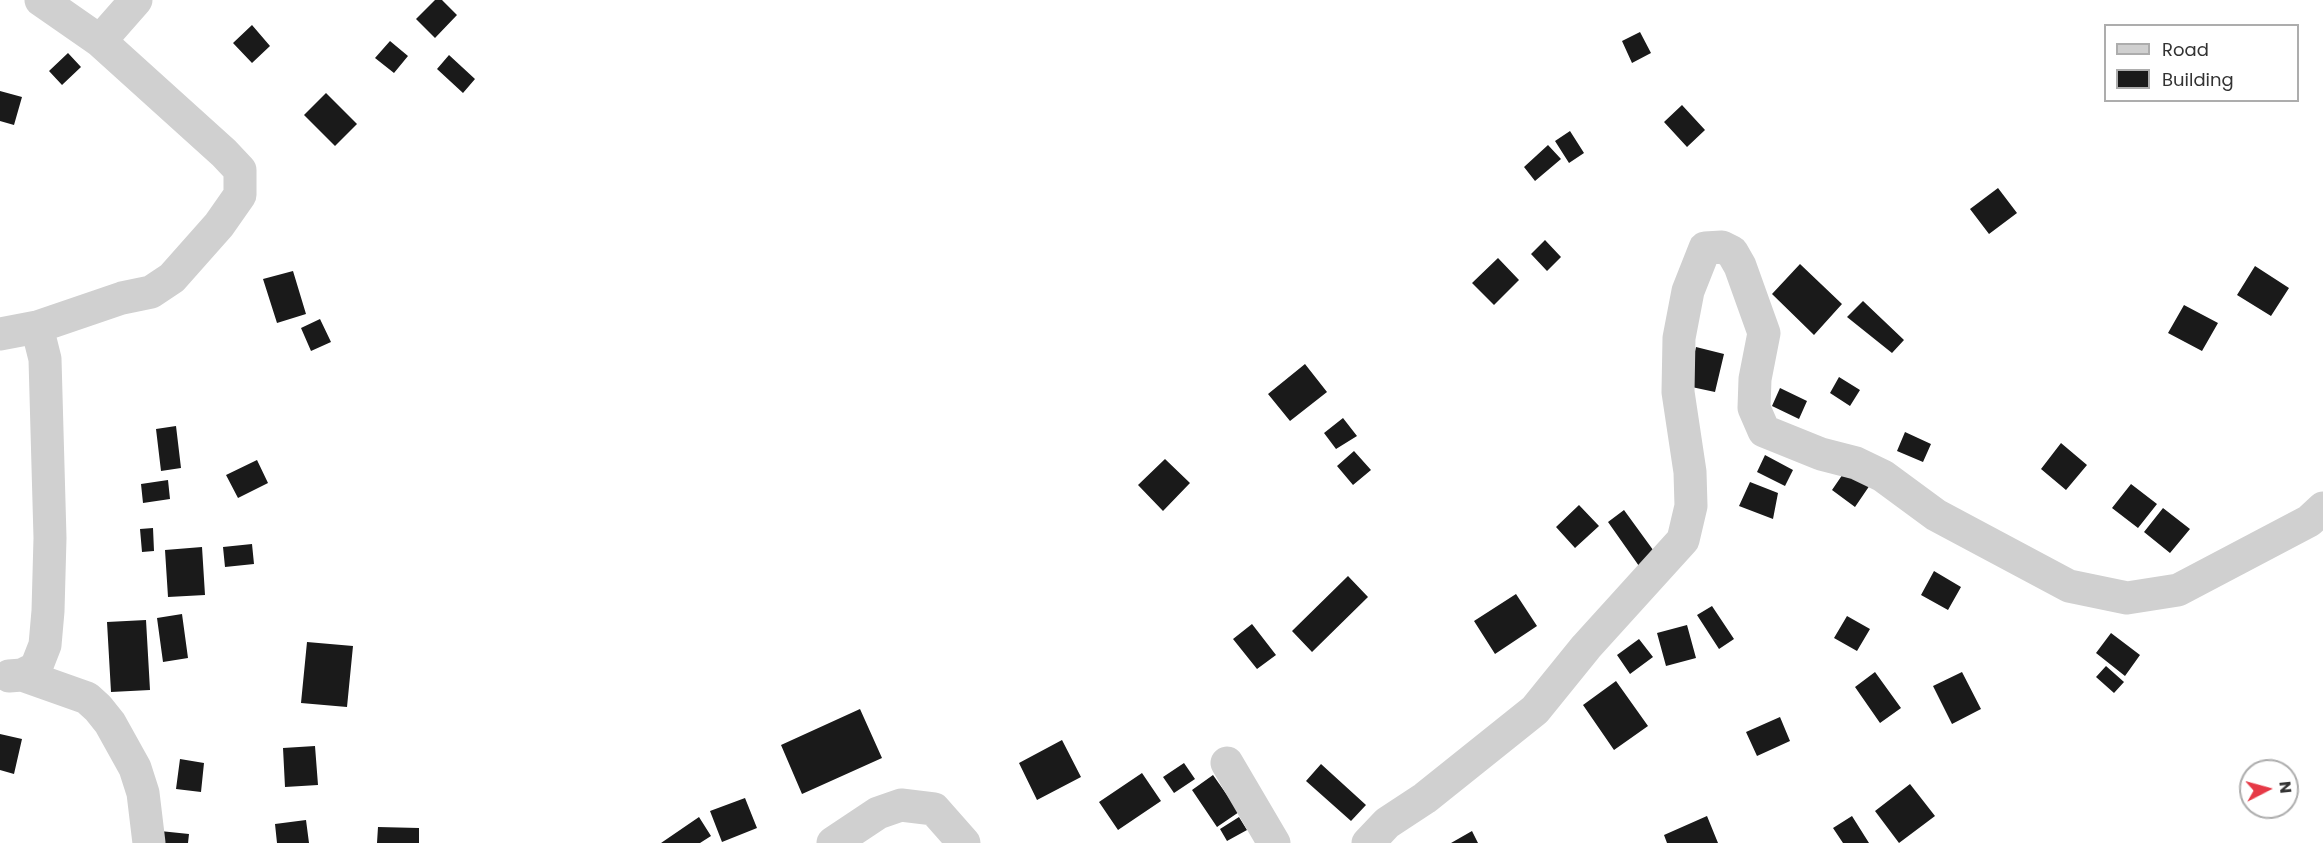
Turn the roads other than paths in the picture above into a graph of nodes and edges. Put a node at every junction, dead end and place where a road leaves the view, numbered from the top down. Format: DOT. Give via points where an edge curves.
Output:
graph roads {
  1 [pos="41,0"];
  2 [pos="136,0"];
  3 [pos="100,41"];
  4 [pos="37,327"];
  5 [pos="0,334"];
  6 [pos="2323,508"];
  7 [pos="11,675"];
  8 [pos="1227,763"];
  9 [pos="148,843"];
  10 [pos="833,843"];
  11 [pos="964,843"];
  12 [pos="1274,843"];
  13 [pos="1368,843"];
  1 -- 3 [label="street"];
  2 -- 3 [label="street"];
  3 -- 4 [label="street" via="240,170 240,195 172,278 151,292"];
  4 -- 5 [label="street"];
  4 -- 7 [label="street" via="45,359 48,611 45,645 36,668"];
  6 -- 13 [label="street" via="2309,521 2178,590 2127,598 2069,586 1936,515 1883,476 1764,431 1754,408 1764,333 1732,252 1722,247 1705,248 1688,291 1679,338 1678,392 1691,506 1683,540 1586,646 1535,710 1425,798 1387,823"];
  7 -- 9 [label="street" via="87,698 110,723 135,768 143,793"];
  8 -- 12 [label="street"];
  10 -- 11 [label="street" via="878,813 901,805 934,809"];
}
